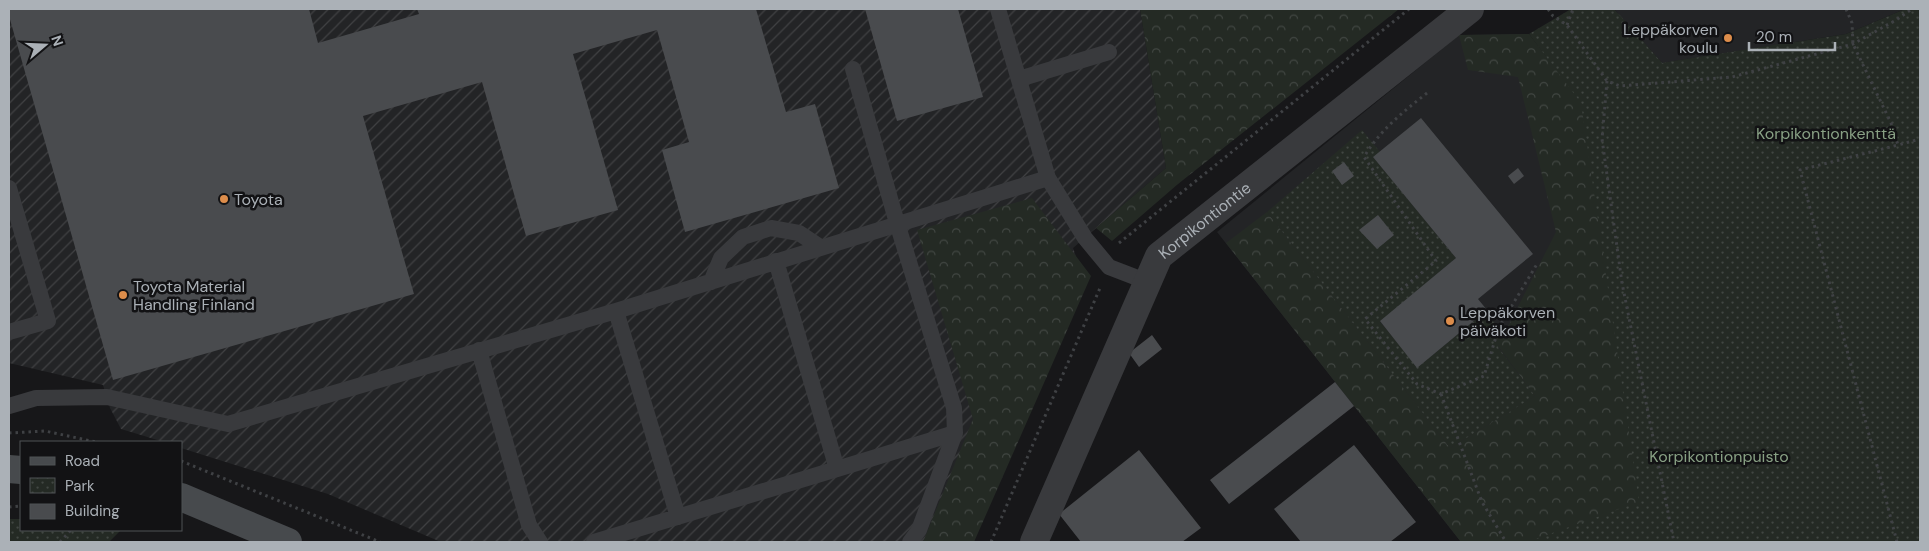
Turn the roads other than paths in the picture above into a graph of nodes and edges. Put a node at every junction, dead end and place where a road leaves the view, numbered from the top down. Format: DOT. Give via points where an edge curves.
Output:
graph roads {
  1 [pos="998,9"];
  2 [pos="1470,9"];
  3 [pos="1109,52"];
  4 [pos="853,69"];
  5 [pos="1019,79"];
  6 [pos="1048,178"];
  7 [pos="9,188"];
  8 [pos="897,224"];
  9 [pos="820,247"];
  10 [pos="776,261"];
  11 [pos="711,282"];
  12 [pos="1148,282"];
  13 [pos="616,311"];
  14 [pos="9,332"];
  15 [pos="479,350"];
  16 [pos="9,406"];
  17 [pos="955,433"];
  18 [pos="837,469"];
  19 [pos="182,497"];
  20 [pos="678,517"];
  21 [pos="288,542"];
  22 [pos="540,542"];
  23 [pos="594,542"];
  24 [pos="910,542"];
  25 [pos="1034,542"];
  1 -- 5 [label="lane"];
  2 -- 12 [label="street, Korpikontiontie" via="1159,256"];
  3 -- 5 [label="lane"];
  4 -- 8 [label="lane"];
  5 -- 6 [label="lane"];
  6 -- 8 [label="lane"];
  6 -- 12 [label="lane" via="1085,238 1109,267"];
  7 -- 14 [label="lane" via="48,321"];
  8 -- 9 [label="lane"];
  8 -- 17 [label="lane" via="954,408"];
  9 -- 10 [label="lane"];
  9 -- 11 [label="lane" via="799,233 771,228 744,238 721,258"];
  10 -- 11 [label="lane"];
  10 -- 18 [label="lane"];
  11 -- 13 [label="lane"];
  12 -- 25 [label="street, Korpikontiontie"];
  13 -- 15 [label="lane"];
  13 -- 20 [label="lane"];
  15 -- 16 [label="lane" via="228,424 107,397 36,398"];
  15 -- 22 [label="lane" via="529,525"];
  17 -- 18 [label="lane"];
  17 -- 24 [label="lane" via="919,530"];
  18 -- 20 [label="lane"];
  19 -- 21 [label="street"];
  20 -- 23 [label="lane"];
}
